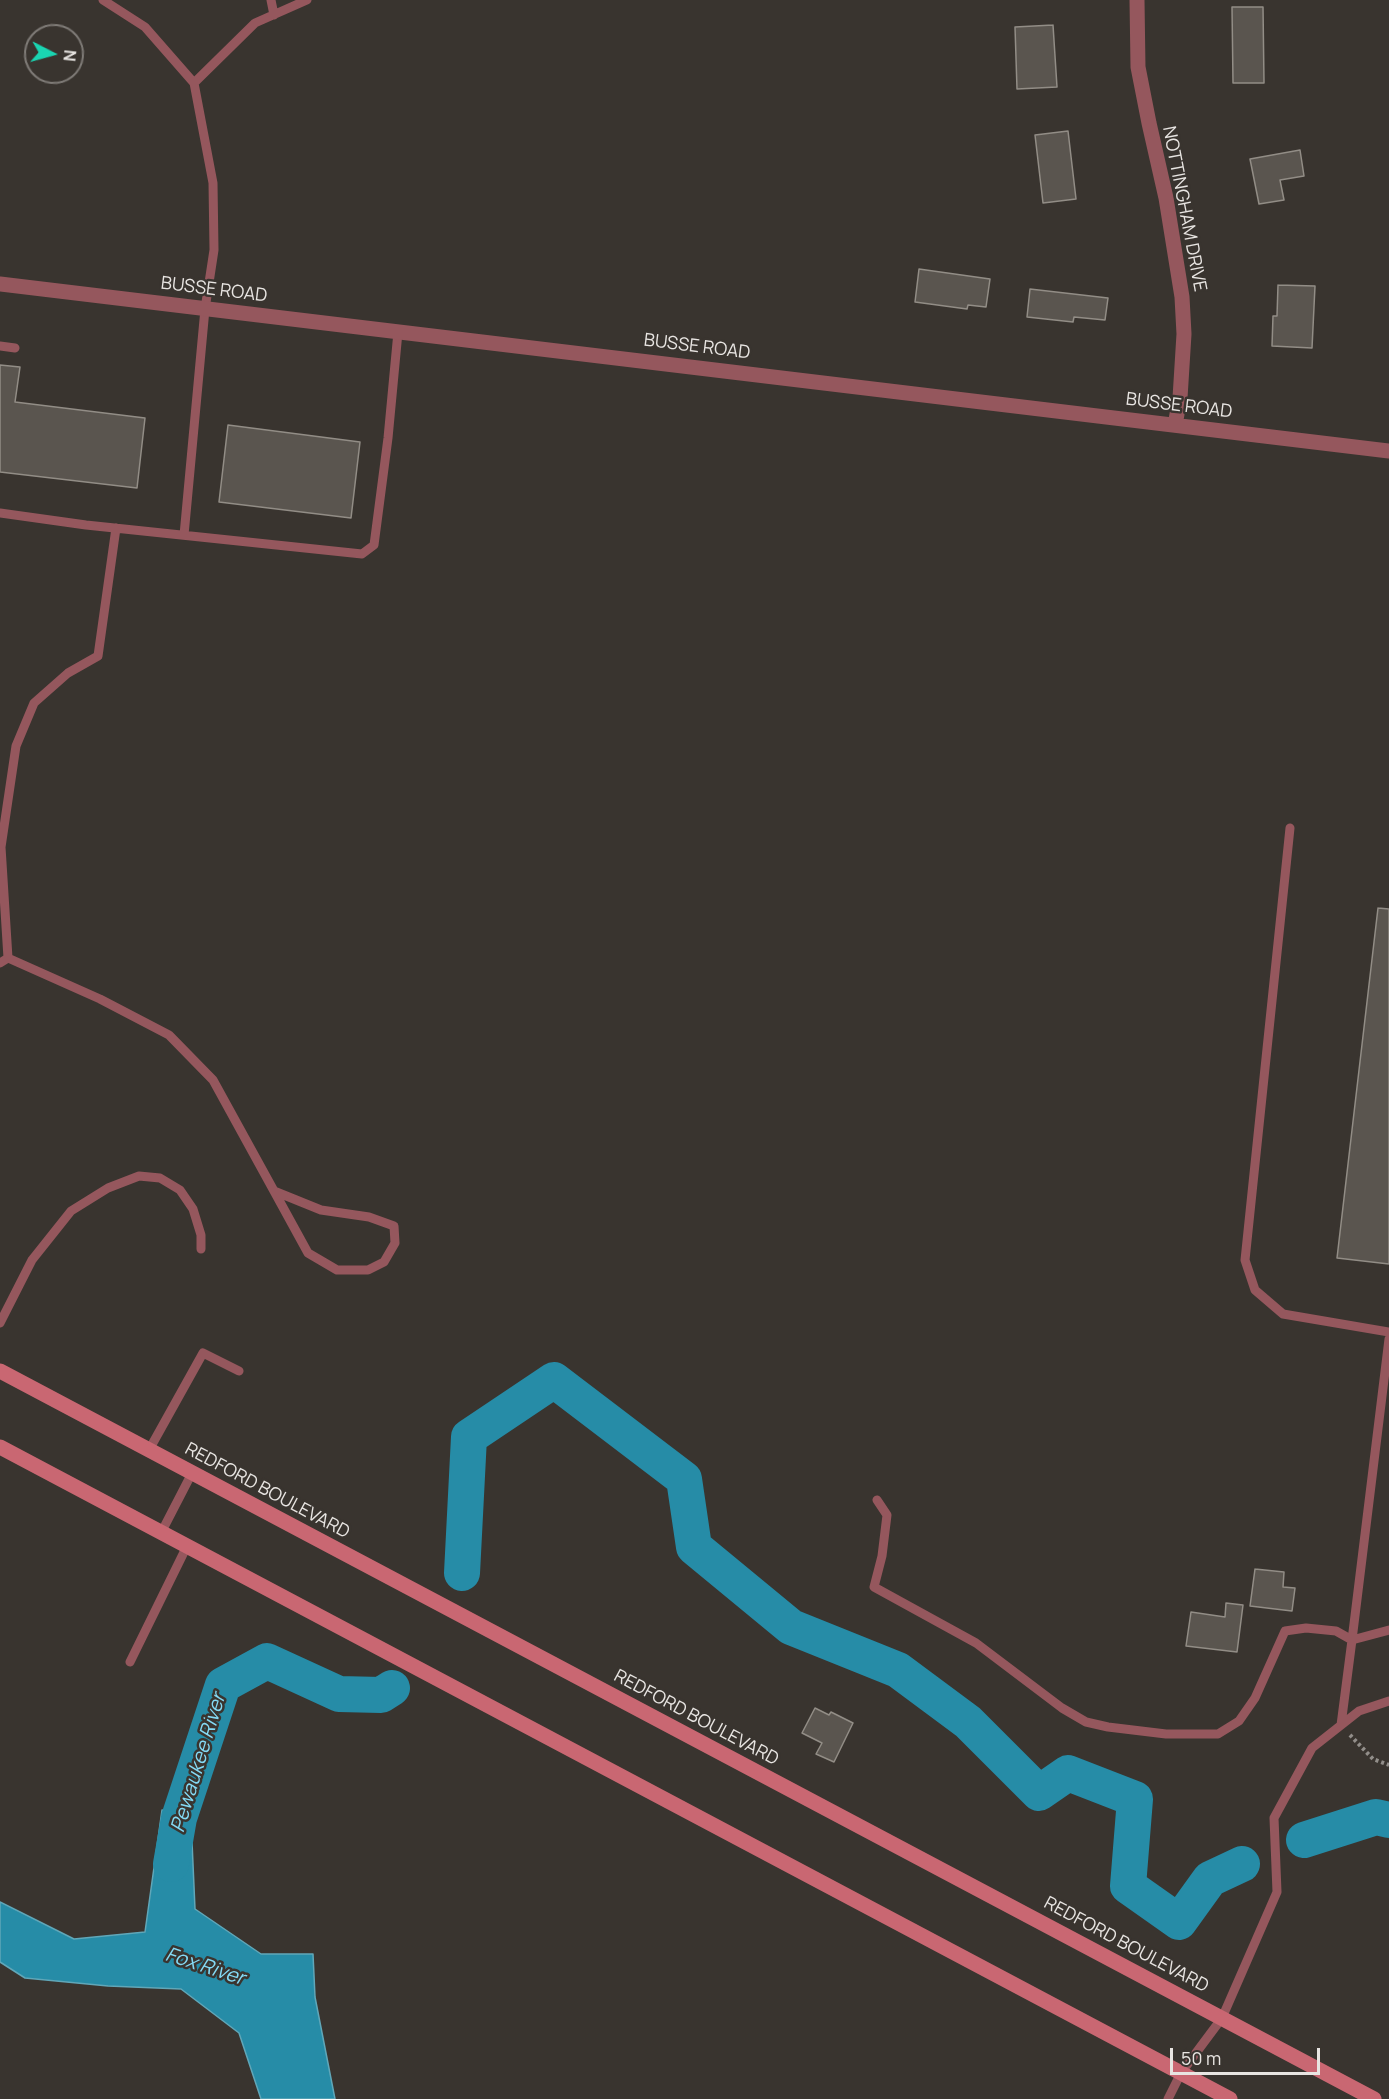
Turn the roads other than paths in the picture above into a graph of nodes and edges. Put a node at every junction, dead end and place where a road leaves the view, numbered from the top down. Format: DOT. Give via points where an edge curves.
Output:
graph roads {
  1 [pos="103,0"];
  2 [pos="271,0"];
  3 [pos="307,0"];
  4 [pos="1137,0"];
  5 [pos="274,15"];
  6 [pos="194,83"];
  7 [pos="0,284"];
  8 [pos="205,309"];
  9 [pos="398,332"];
  10 [pos="0,346"];
  11 [pos="15,348"];
  12 [pos="1175,425"];
  13 [pos="1389,451"];
  14 [pos="0,513"];
  15 [pos="116,528"];
  16 [pos="184,535"];
  17 [pos="2,826"];
  18 [pos="1290,828"];
  19 [pos="4,961"];
  20 [pos="274,1191"];
  21 [pos="201,1249"];
  22 [pos="0,1323"];
  23 [pos="1389,1332"];
  24 [pos="1389,1339"];
  25 [pos="0,1371"];
  26 [pos="239,1371"];
  27 [pos="0,1447"];
  28 [pos="148,1450"];
  29 [pos="192,1473"];
  30 [pos="878,1500"];
  31 [pos="161,1533"];
  32 [pos="187,1546"];
  33 [pos="1389,1630"];
  34 [pos="1352,1640"];
  35 [pos="130,1662"];
  36 [pos="1389,1701"];
  37 [pos="1341,1725"];
  38 [pos="1222,2018"];
  39 [pos="1181,2073"];
  40 [pos="1168,2099"];
  41 [pos="1230,2099"];
  42 [pos="1374,2099"];
  1 -- 6 [label="lane" via="145,27"];
  2 -- 5 [label="lane"];
  3 -- 5 [label="lane"];
  4 -- 12 [label="street, NOTTINGHAM DRIVE" via="1138,68 1182,297 1184,334"];
  5 -- 6 [label="lane" via="255,23"];
  6 -- 8 [label="lane" via="214,201 214,250"];
  7 -- 8 [label="street, BUSSE ROAD"];
  8 -- 9 [label="street, BUSSE ROAD"];
  8 -- 16 [label="lane"];
  9 -- 12 [label="street, BUSSE ROAD"];
  9 -- 16 [label="lane" via="374,545 362,554"];
  10 -- 11 [label="lane"];
  12 -- 13 [label="street, BUSSE ROAD"];
  14 -- 15 [label="lane"];
  15 -- 16 [label="lane"];
  15 -- 17 [label="lane" via="98,656 68,673 34,703 16,746"];
  17 -- 19 [label="lane"];
  18 -- 23 [label="lane" via="1245,1260 1255,1290 1283,1314"];
  19 -- 20 [label="lane" via="100,999 169,1035 213,1080"];
  20 -- 20 [label="lane" via="308,1253 337,1270 368,1270 384,1262 395,1243 394,1226 369,1217 321,1210"];
  21 -- 22 [label="lane" via="193,1209 180,1190 160,1178 139,1176 108,1188 71,1211 32,1260"];
  24 -- 34 [label="lane"];
  25 -- 28 [label="main road, REDFORD BOULEVARD"];
  26 -- 28 [label="lane" via="203,1353"];
  27 -- 31 [label="main road"];
  28 -- 29 [label="main road, REDFORD BOULEVARD"];
  29 -- 31 [label="lane"];
  29 -- 38 [label="main road, REDFORD BOULEVARD"];
  30 -- 34 [label="lane" via="887,1515 874,1587 976,1643 1086,1722 1166,1734 1218,1734 1239,1721 1255,1698 1285,1631 1336,1631"];
  31 -- 32 [label="main road"];
  32 -- 35 [label="lane"];
  32 -- 39 [label="main road"];
  33 -- 34 [label="lane"];
  34 -- 37 [label="lane"];
  36 -- 37 [label="lane" via="1359,1711"];
  37 -- 38 [label="lane" via="1312,1749 1274,1818 1277,1892"];
  38 -- 39 [label="lane"];
  38 -- 42 [label="main road, REDFORD BOULEVARD"];
  39 -- 40 [label="lane"];
  39 -- 41 [label="main road"];
}
